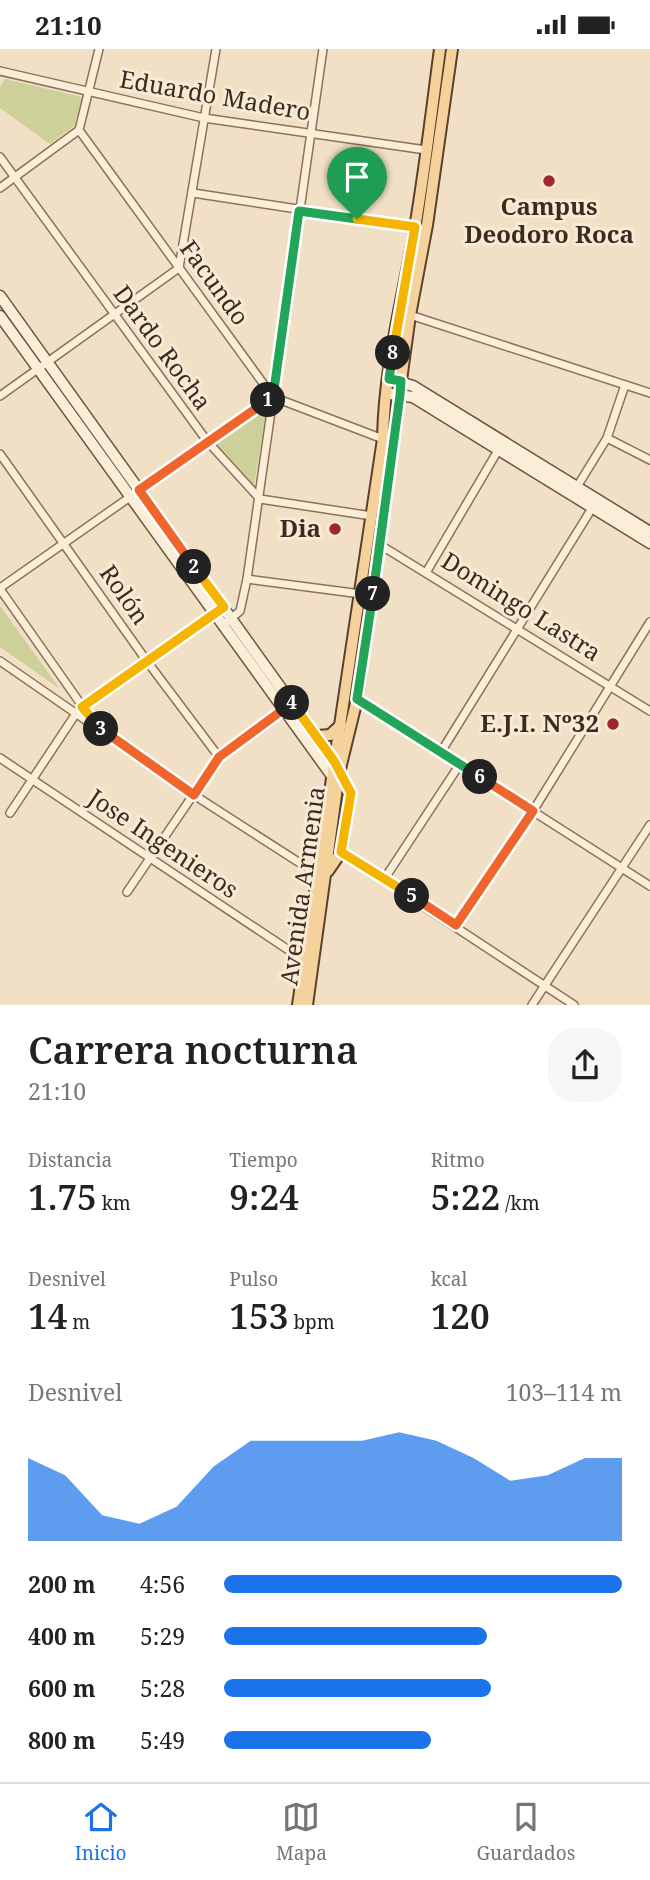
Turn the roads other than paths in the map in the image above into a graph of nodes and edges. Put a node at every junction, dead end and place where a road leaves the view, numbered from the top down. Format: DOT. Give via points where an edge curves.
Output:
graph roads {
  1 [pos="99,49"];
  2 [pos="216,49"];
  3 [pos="323,49"];
  4 [pos="440,49"];
  5 [pos="452,49"];
  6 [pos="0,71"];
  7 [pos="89,93"];
  8 [pos="204,118"];
  9 [pos="79,130"];
  10 [pos="310,132"];
  11 [pos="426,150"];
  12 [pos="0,157"];
  13 [pos="15,177"];
  14 [pos="0,188"];
  15 [pos="193,194"];
  16 [pos="299,211"];
  17 [pos="415,227"];
  18 [pos="179,268"];
  19 [pos="0,296"];
  20 [pos="410,315"];
  21 [pos="0,316"];
  22 [pos="114,316"];
  23 [pos="43,366"];
  24 [pos="395,380"];
  25 [pos="625,384"];
  26 [pos="650,393"];
  27 [pos="387,394"];
  28 [pos="400,395"];
  29 [pos="0,396"];
  30 [pos="273,397"];
  31 [pos="607,438"];
  32 [pos="383,439"];
  33 [pos="206,441"];
  34 [pos="502,445"];
  35 [pos="0,454"];
  36 [pos="650,460"];
  37 [pos="575,490"];
  38 [pos="135,493"];
  39 [pos="260,499"];
  40 [pos="595,503"];
  41 [pos="372,516"];
  42 [pos="650,532"];
  43 [pos="64,542"];
  44 [pos="368,542"];
  45 [pos="380,543"];
  46 [pos="650,543"];
  47 [pos="427,571"];
  48 [pos="247,579"];
  49 [pos="0,588"];
  50 [pos="360,594"];
  51 [pos="220,609"];
  52 [pos="228,621"];
  53 [pos="650,622"];
  54 [pos="518,629"];
  55 [pos="146,660"];
  56 [pos="0,661"];
  57 [pos="611,686"];
  58 [pos="357,699"];
  59 [pos="287,705"];
  60 [pos="79,710"];
  61 [pos="650,711"];
  62 [pos="341,725"];
  63 [pos="317,736"];
  64 [pos="441,752"];
  65 [pos="219,757"];
  66 [pos="0,758"];
  67 [pos="334,761"];
  68 [pos="460,764"];
  69 [pos="336,774"];
  70 [pos="32,779"];
  71 [pos="194,795"];
  72 [pos="533,811"];
  73 [pos="10,813"];
  74 [pos="650,825"];
  75 [pos="341,852"];
  76 [pos="149,859"];
  77 [pos="622,869"];
  78 [pos="321,875"];
  79 [pos="385,878"];
  80 [pos="650,886"];
  81 [pos="127,892"];
  82 [pos="456,925"];
  83 [pos="305,961"];
  84 [pos="545,986"];
  85 [pos="298,1005"];
  86 [pos="307,1005"];
  87 [pos="532,1005"];
  88 [pos="574,1005"];
  1 -- 7 [label="street"];
  2 -- 8 [label="street"];
  3 -- 10 [label="street"];
  4 -- 11 [label="main road"];
  5 -- 20 [label="main road"];
  6 -- 7 [label="street, Eduardo Madero"];
  7 -- 8 [label="street, Eduardo Madero"];
  7 -- 9 [label="street"];
  8 -- 10 [label="street, Eduardo Madero"];
  8 -- 15 [label="street"];
  9 -- 13 [label="street"];
  9 -- 18 [label="street, Facundo"];
  10 -- 11 [label="street, Eduardo Madero"];
  10 -- 16 [label="street"];
  11 -- 17 [label="main road"];
  12 -- 13 [label="street, Dardo Rocha"];
  13 -- 14 [label="street"];
  13 -- 22 [label="street, Dardo Rocha"];
  15 -- 16 [label="street"];
  15 -- 18 [label="street"];
  16 -- 17 [label="street"];
  16 -- 30 [label="street"];
  17 -- 24 [label="main road"];
  18 -- 22 [label="street"];
  18 -- 30 [label="street, Facundo"];
  19 -- 23 [label="main road"];
  20 -- 24 [label="main road"];
  20 -- 25 [label="street"];
  21 -- 23 [label="main road"];
  22 -- 23 [label="street"];
  22 -- 33 [label="street, Dardo Rocha"];
  23 -- 29 [label="street"];
  23 -- 38 [label="main road"];
  24 -- 27 [label="main road"];
  24 -- 28 [label="main road"];
  24 -- 34 [label="main road" via="413,386"];
  25 -- 26 [label="street"];
  25 -- 31 [label="street"];
  27 -- 28 [label="main road"];
  27 -- 32 [label="main road"];
  28 -- 34 [label="main road" via="413,397"];
  28 -- 45 [label="main road"];
  30 -- 32 [label="street"];
  30 -- 33 [label="street"];
  30 -- 39 [label="street"];
  31 -- 36 [label="street"];
  31 -- 37 [label="street"];
  32 -- 41 [label="main road"];
  33 -- 38 [label="street"];
  33 -- 39 [label="street, Dardo Rocha"];
  34 -- 37 [label="main road"];
  34 -- 47 [label="street"];
  35 -- 43 [label="street, Rolón"];
  37 -- 40 [label="main road"];
  38 -- 43 [label="street"];
  38 -- 51 [label="main road"];
  39 -- 41 [label="street"];
  39 -- 48 [label="street"];
  40 -- 42 [label="main road"];
  40 -- 46 [label="main road"];
  40 -- 54 [label="street"];
  41 -- 44 [label="main road"];
  43 -- 49 [label="street"];
  43 -- 55 [label="street, Rolón"];
  44 -- 45 [label="street, Domingo Lastra"];
  44 -- 50 [label="main road"];
  45 -- 47 [label="street, Domingo Lastra"];
  45 -- 58 [label="main road"];
  47 -- 54 [label="street, Domingo Lastra"];
  48 -- 50 [label="street"];
  48 -- 52 [label="street" via="240,611"];
  49 -- 60 [label="street"];
  50 -- 62 [label="main road"];
  51 -- 52 [label="main road"];
  51 -- 55 [label="street"];
  52 -- 59 [label="main road"];
  53 -- 57 [label="street"];
  54 -- 57 [label="street, Domingo Lastra"];
  54 -- 64 [label="street"];
  55 -- 60 [label="street"];
  55 -- 65 [label="street, Rolón"];
  56 -- 60 [label="street"];
  57 -- 61 [label="street, Domingo Lastra"];
  57 -- 72 [label="street"];
  58 -- 64 [label="street"];
  58 -- 69 [label="main road"];
  59 -- 63 [label="main road"];
  59 -- 65 [label="street"];
  59 -- 69 [label="main road"];
  60 -- 70 [label="street"];
  60 -- 71 [label="street"];
  62 -- 63 [label="main road" via="330,735"];
  62 -- 67 [label="main road"];
  63 -- 67 [label="main road"];
  64 -- 68 [label="street"];
  65 -- 71 [label="street"];
  66 -- 70 [label="street, Jose Ingenieros"];
  67 -- 69 [label="main road"];
  68 -- 72 [label="street"];
  68 -- 79 [label="street"];
  69 -- 75 [label="main road" via="351,793"];
  69 -- 78 [label="main road, Avenida Armenia"];
  70 -- 73 [label="street"];
  70 -- 76 [label="street, Jose Ingenieros"];
  71 -- 76 [label="street"];
  71 -- 78 [label="street"];
  72 -- 77 [label="street"];
  72 -- 82 [label="street"];
  74 -- 77 [label="street"];
  75 -- 78 [label="main road"];
  75 -- 79 [label="street"];
  76 -- 81 [label="street"];
  76 -- 83 [label="street, Jose Ingenieros"];
  77 -- 80 [label="street"];
  77 -- 84 [label="street"];
  78 -- 83 [label="main road, Avenida Armenia"];
  78 -- 86 [label="main road, Avenida Armenia"];
  79 -- 82 [label="street"];
  82 -- 84 [label="street"];
  83 -- 85 [label="main road, Avenida Armenia"];
  84 -- 87 [label="street"];
  84 -- 88 [label="street"];
}
